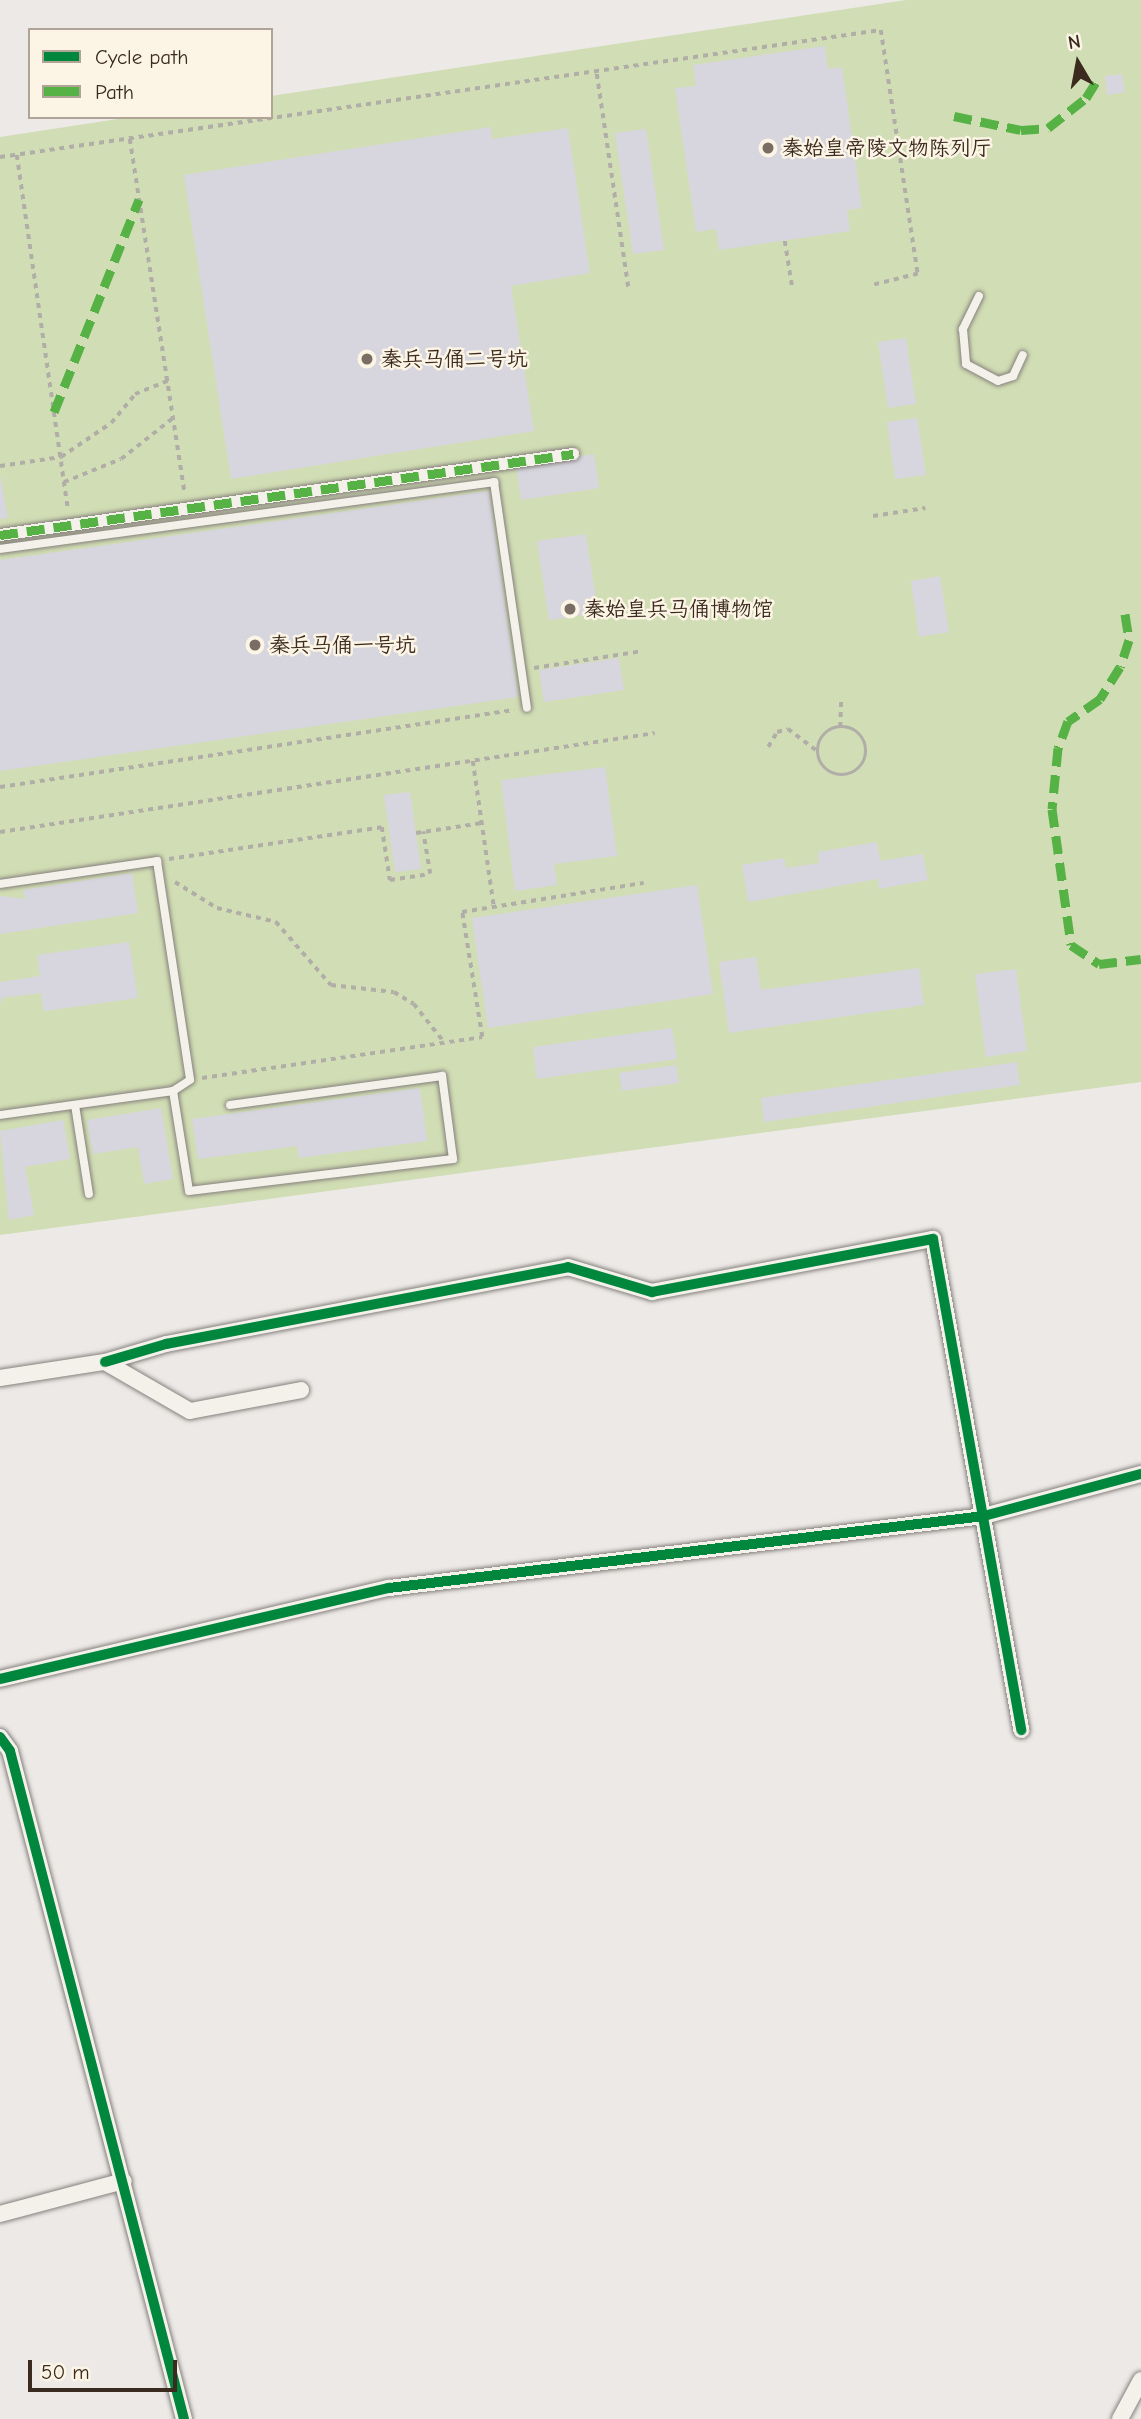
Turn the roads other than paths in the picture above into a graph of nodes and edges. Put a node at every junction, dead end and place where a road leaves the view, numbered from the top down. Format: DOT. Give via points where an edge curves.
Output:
graph roads {
  1 [pos="979,296"];
  2 [pos="1023,355"];
  3 [pos="573,454"];
  4 [pos="0,535"];
  5 [pos="0,549"];
  6 [pos="527,708"];
  7 [pos="0,884"];
  8 [pos="173,1091"];
  9 [pos="75,1105"];
  10 [pos="230,1105"];
  11 [pos="0,1115"];
  12 [pos="89,1194"];
  13 [pos="105,1362"];
  14 [pos="0,1378"];
  15 [pos="300,1390"];
  16 [pos="1141,1474"];
  17 [pos="984,1516"];
  18 [pos="0,1679"];
  19 [pos="1021,1730"];
  20 [pos="0,1737"];
  21 [pos="124,2181"];
  22 [pos="0,2214"];
  23 [pos="1141,2380"];
  24 [pos="184,2419"];
  25 [pos="1120,2419"];
  1 -- 2 [label="lane" via="963,329 966,365 998,381 1013,376"];
  3 -- 4 [label="street"];
  5 -- 6 [label="lane" via="494,482"];
  7 -- 8 [label="lane" via="157,861 190,1080"];
  8 -- 9 [label="lane"];
  8 -- 10 [label="lane" via="189,1191 453,1159 442,1076"];
  9 -- 11 [label="lane"];
  9 -- 12 [label="lane"];
  13 -- 14 [label="street"];
  13 -- 15 [label="street" via="190,1411"];
  13 -- 17 [label="street" via="166,1344 568,1267 652,1292 933,1239"];
  16 -- 17 [label="street"];
  17 -- 18 [label="street" via="389,1588"];
  17 -- 19 [label="street"];
  20 -- 21 [label="street" via="10,1751"];
  21 -- 22 [label="street"];
  21 -- 24 [label="street"];
  23 -- 25 [label="street"];
}
